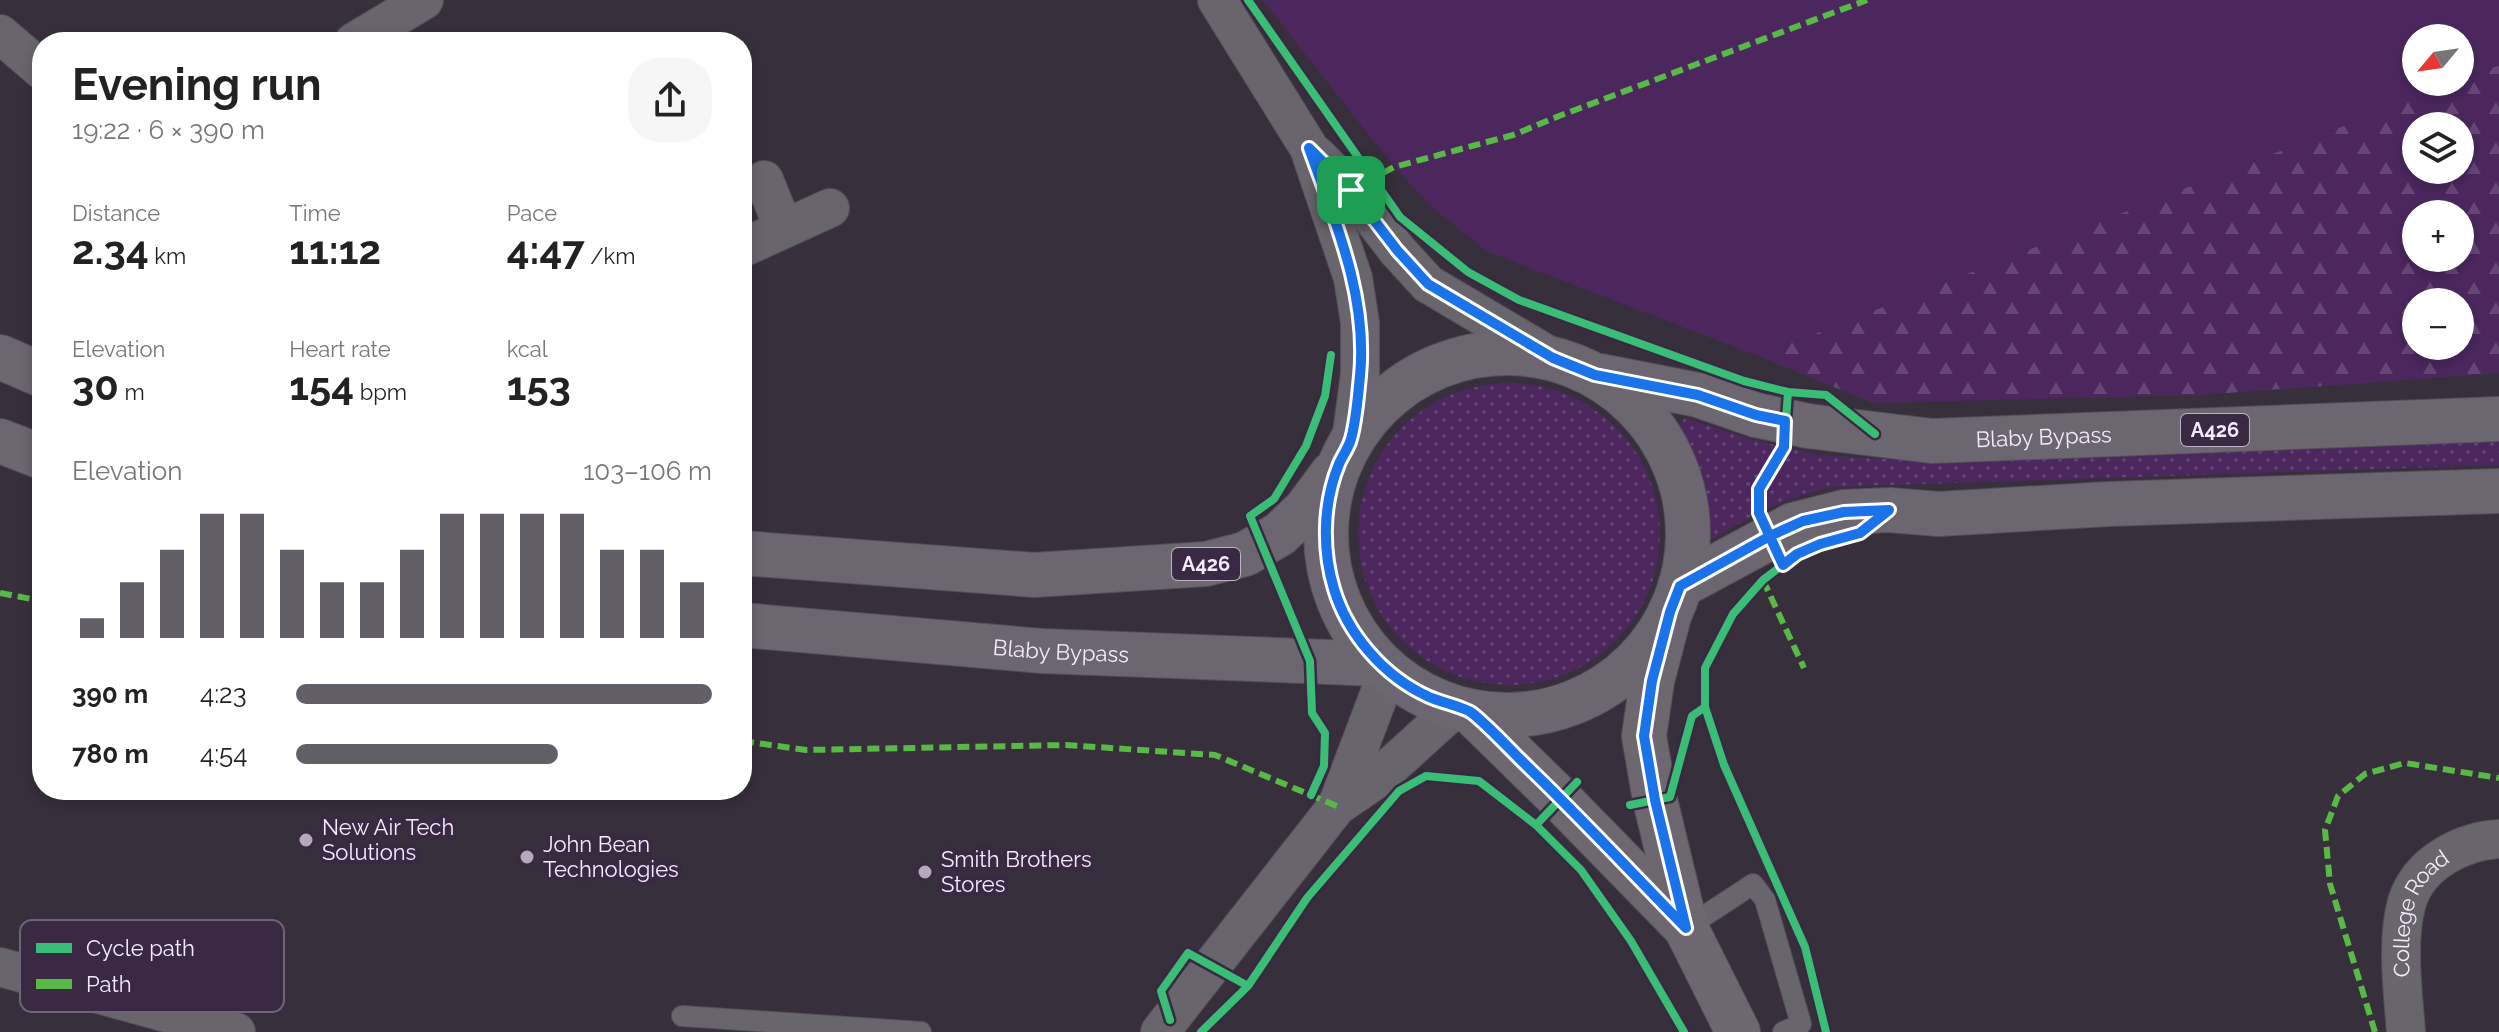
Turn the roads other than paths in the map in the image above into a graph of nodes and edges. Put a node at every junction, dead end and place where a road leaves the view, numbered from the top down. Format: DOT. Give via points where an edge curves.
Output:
graph roads {
  1 [pos="424,0"];
  2 [pos="1217,0"];
  3 [pos="371,32"];
  4 [pos="0,34"];
  5 [pos="32,61"];
  6 [pos="1309,148"];
  7 [pos="764,180"];
  8 [pos="830,208"];
  9 [pos="784,229"];
  10 [pos="752,243"];
  11 [pos="0,357"];
  12 [pos="1553,358"];
  13 [pos="32,371"];
  14 [pos="1595,375"];
  15 [pos="2499,419"];
  16 [pos="0,441"];
  17 [pos="32,453"];
  18 [pos="1344,453"];
  19 [pos="2499,491"];
  20 [pos="752,554"];
  21 [pos="1675,599"];
  22 [pos="752,626"];
  23 [pos="1384,668"];
  24 [pos="1462,710"];
  25 [pos="1337,806"];
  26 [pos="2499,839"];
  27 [pos="1686,928"];
  28 [pos="0,967"];
  29 [pos="20,973"];
  30 [pos="163,1012"];
  31 [pos="682,1016"];
  32 [pos="786,1027"];
  33 [pos="236,1032"];
  34 [pos="921,1032"];
  35 [pos="1160,1032"];
  36 [pos="1738,1032"];
  37 [pos="1783,1032"];
  38 [pos="2406,1032"];
  1 -- 3 [label="street"];
  2 -- 6 [label="street"];
  4 -- 5 [label="street"];
  6 -- 12 [label="street" via="1428,284"];
  6 -- 18 [label="street" via="1353,278 1360,323 1360,374"];
  7 -- 9 [label="street"];
  8 -- 9 [label="street"];
  9 -- 10 [label="street"];
  11 -- 13 [label="main road"];
  12 -- 14 [label="main road"];
  12 -- 18 [label="main road" via="1488,353 1432,368 1388,396"];
  14 -- 15 [label="main road, Blaby Bypass / A426" via="1698,395 1808,426 1932,441"];
  14 -- 21 [label="main road" via="1635,405 1656,431 1681,485 1687,552"];
  16 -- 17 [label="main road"];
  18 -- 20 [label="main road, A426" via="1306,509 1280,534 1245,554 1206,564 1034,575"];
  18 -- 23 [label="main road" via="1330,491 1327,556 1347,620"];
  19 -- 21 [label="main road" via="1939,514 1844,512 1793,525"];
  21 -- 24 [label="main road" via="1634,663 1583,698 1524,715"];
  21 -- 27 [label="main road" via="1652,681 1644,736"];
  22 -- 23 [label="main road, Blaby Bypass" via="1042,651"];
  23 -- 24 [label="main road" via="1419,692"];
  23 -- 25 [label="street"];
  24 -- 25 [label="street"];
  24 -- 27 [label="main road" via="1561,800"];
  25 -- 35 [label="street"];
  26 -- 38 [label="street, College Road" via="2447,852 2421,876 2407,901 2402,937"];
  27 -- 36 [label="main road"];
  27 -- 37 [label="lane" via="1753,884 1765,900 1801,1024"];
  28 -- 29 [label="street"];
  30 -- 33 [label="street"];
  31 -- 32 [label="lane"];
  32 -- 34 [label="lane"];
}
